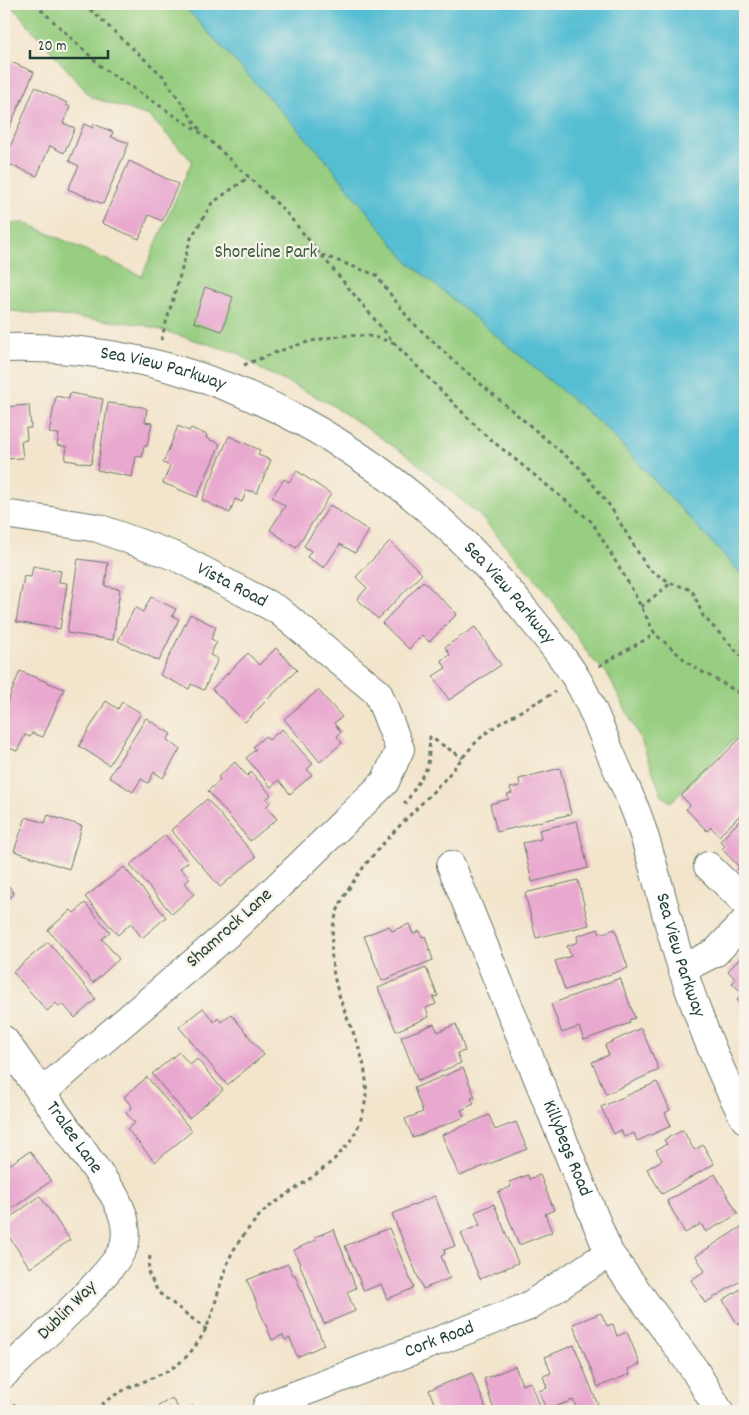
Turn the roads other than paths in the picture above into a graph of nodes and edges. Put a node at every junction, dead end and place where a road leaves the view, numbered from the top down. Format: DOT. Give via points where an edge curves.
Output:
graph roads {
  1 [pos="4,348"];
  2 [pos="4,514"];
  3 [pos="400,749"];
  4 [pos="451,865"];
  5 [pos="708,866"];
  6 [pos="745,902"];
  7 [pos="745,922"];
  8 [pos="682,969"];
  9 [pos="4,1040"];
  10 [pos="41,1093"];
  11 [pos="745,1119"];
  12 [pos="125,1244"];
  13 [pos="609,1253"];
  14 [pos="4,1374"];
  15 [pos="269,1411"];
  16 [pos="718,1411"];
  1 -- 8 [label="street, Sea View Parkway" via="55,348 120,356 207,380 276,408 355,452 432,511 497,575 577,679 638,816"];
  2 -- 3 [label="street, Vista Road" via="98,528 177,557 278,610 378,693"];
  3 -- 10 [label="street, Shamrock Lane" via="385,782 231,931"];
  4 -- 13 [label="street, Killybegs Road"];
  5 -- 6 [label="street"];
  7 -- 8 [label="street" via="716,952"];
  8 -- 11 [label="street, Sea View Parkway" via="706,1034"];
  9 -- 10 [label="street, Tralee Lane"];
  10 -- 12 [label="street, Tralee Lane" via="114,1195 125,1218"];
  12 -- 14 [label="street, Dublin Way" via="115,1263 99,1281"];
  13 -- 15 [label="street, Cork Road" via="527,1307 267,1406"];
  13 -- 16 [label="street, Killybegs Road" via="694,1369"];
}
